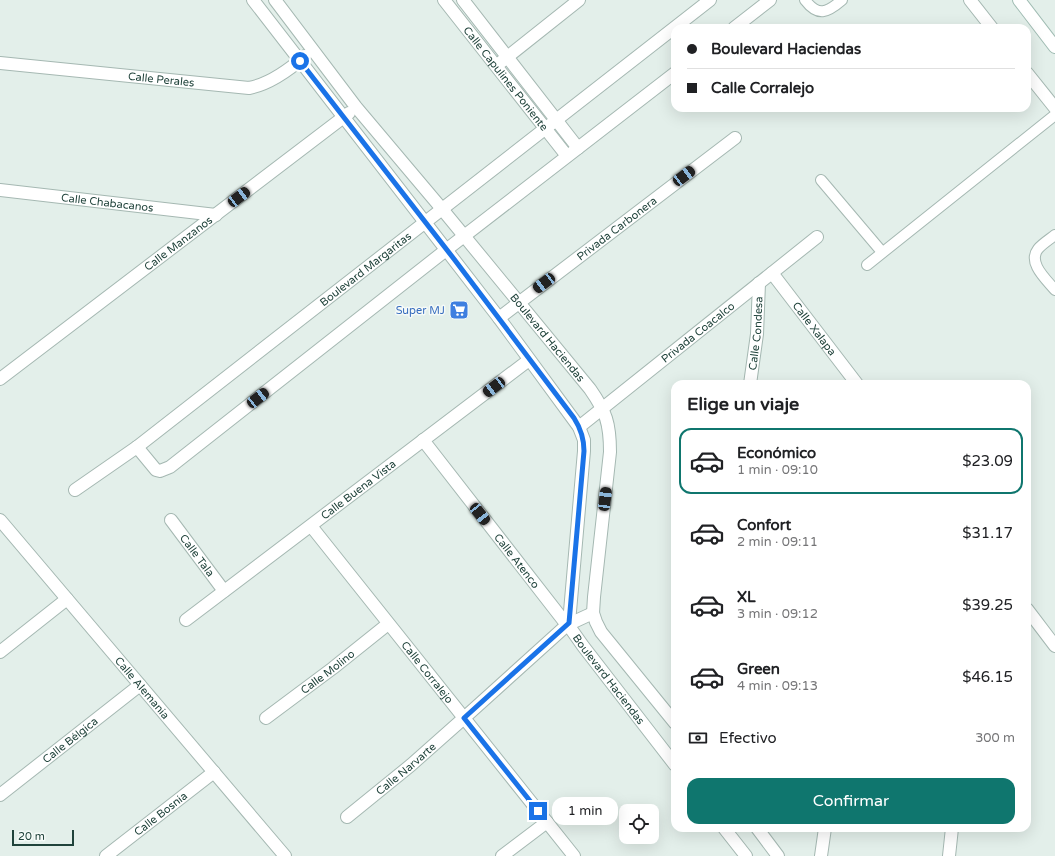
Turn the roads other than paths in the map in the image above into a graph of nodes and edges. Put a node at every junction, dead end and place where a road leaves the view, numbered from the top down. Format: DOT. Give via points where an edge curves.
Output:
graph roads {
  1 [pos="253,0"];
  2 [pos="274,0"];
  3 [pos="444,0"];
  4 [pos="463,0"];
  5 [pos="579,0"];
  6 [pos="710,0"];
  7 [pos="770,0"];
  8 [pos="805,0"];
  9 [pos="842,0"];
  10 [pos="970,0"];
  11 [pos="1019,0"];
  12 [pos="679,24"];
  13 [pos="739,24"];
  14 [pos="989,24"];
  15 [pos="671,30"];
  16 [pos="1055,47"];
  17 [pos="313,50"];
  18 [pos="507,57"];
  19 [pos="300,61"];
  20 [pos="0,63"];
  21 [pos="495,66"];
  22 [pos="671,77"];
  23 [pos="1031,78"];
  24 [pos="356,108"];
  25 [pos="1055,108"];
  26 [pos="1055,115"];
  27 [pos="344,117"];
  28 [pos="556,120"];
  29 [pos="545,129"];
  30 [pos="735,138"];
  31 [pos="578,148"];
  32 [pos="567,156"];
  33 [pos="821,180"];
  34 [pos="0,190"];
  35 [pos="442,209"];
  36 [pos="216,215"];
  37 [pos="425,222"];
  38 [pos="1055,235"];
  39 [pos="464,236"];
  40 [pos="817,237"];
  41 [pos="446,250"];
  42 [pos="882,252"];
  43 [pos="867,264"];
  44 [pos="772,273"];
  45 [pos="759,284"];
  46 [pos="1055,290"];
  47 [pos="519,303"];
  48 [pos="499,318"];
  49 [pos="529,360"];
  50 [pos="0,379"];
  51 [pos="751,380"];
  52 [pos="854,380"];
  53 [pos="603,408"];
  54 [pos="579,427"];
  55 [pos="423,440"];
  56 [pos="137,446"];
  57 [pos="74,490"];
  58 [pos="0,520"];
  59 [pos="172,520"];
  60 [pos="310,526"];
  61 [pos="224,591"];
  62 [pos="67,599"];
  63 [pos="593,613"];
  64 [pos="1031,614"];
  65 [pos="186,620"];
  66 [pos="388,624"];
  67 [pos="568,624"];
  68 [pos="1055,646"];
  69 [pos="0,652"];
  70 [pos="140,685"];
  71 [pos="266,718"];
  72 [pos="464,718"];
  73 [pos="671,718"];
  74 [pos="671,760"];
  75 [pos="214,772"];
  76 [pos="0,795"];
  77 [pos="347,818"];
  78 [pos="547,822"];
  79 [pos="727,832"];
  80 [pos="760,832"];
  81 [pos="824,832"];
  82 [pos="952,832"];
  83 [pos="284,855"];
  84 [pos="106,856"];
  85 [pos="502,856"];
  86 [pos="574,856"];
  87 [pos="746,856"];
  88 [pos="778,856"];
  89 [pos="821,856"];
  90 [pos="949,856"];
  1 -- 19 [label="street, Boulevard Haciendas"];
  2 -- 17 [label="street, Boulevard Haciendas"];
  3 -- 21 [label="street, Calle Capulines Poniente"];
  4 -- 18 [label="street, Calle Capulines Poniente"];
  5 -- 18 [label="street"];
  6 -- 12 [label="street, Boulevard Margaritas"];
  7 -- 13 [label="street"];
  8 -- 9 [label="lane" via="812,9 821,12 831,9"];
  10 -- 14 [label="street"];
  11 -- 16 [label="street"];
  15 -- 28 [label="street, Boulevard Margaritas"];
  17 -- 19 [label="street, Calle Perales"];
  17 -- 24 [label="street, Boulevard Haciendas"];
  18 -- 21 [label="street"];
  18 -- 28 [label="street, Calle Capulines Poniente"];
  19 -- 20 [label="street, Calle Perales" via="263,84 243,88"];
  19 -- 27 [label="street, Boulevard Haciendas"];
  21 -- 29 [label="street, Calle Capulines Poniente"];
  22 -- 31 [label="street"];
  23 -- 25 [label="street"];
  24 -- 27 [label="street, Calle Manzanos"];
  24 -- 35 [label="street, Boulevard Haciendas"];
  26 -- 42 [label="lane"];
  27 -- 36 [label="street, Calle Manzanos"];
  27 -- 37 [label="street, Boulevard Haciendas"];
  28 -- 29 [label="street, Boulevard Margaritas"];
  28 -- 31 [label="street, Calle Capulines Poniente"];
  29 -- 32 [label="street, Calle Capulines Poniente"];
  29 -- 35 [label="street, Boulevard Margaritas"];
  30 -- 47 [label="street, Privada Carbonera"];
  31 -- 32 [label="street"];
  32 -- 39 [label="street"];
  33 -- 42 [label="lane"];
  34 -- 36 [label="street, Calle Chabacanos"];
  35 -- 37 [label="street, Boulevard Margaritas"];
  35 -- 39 [label="street, Boulevard Haciendas"];
  36 -- 50 [label="street, Calle Manzanos"];
  37 -- 41 [label="street, Boulevard Haciendas"];
  37 -- 56 [label="street, Boulevard Margaritas"];
  38 -- 46 [label="lane" via="1038,249 1034,258 1038,269"];
  39 -- 41 [label="street"];
  39 -- 47 [label="street, Boulevard Haciendas"];
  40 -- 44 [label="street, Privada Coacalco"];
  41 -- 48 [label="street, Boulevard Haciendas"];
  41 -- 56 [label="street" via="170,467 156,470"];
  42 -- 43 [label="lane"];
  44 -- 45 [label="street, Privada Coacalco"];
  44 -- 52 [label="street, Calle Xalapa"];
  45 -- 51 [label="street, Calle Condesa" via="758,334"];
  45 -- 53 [label="street, Privada Coacalco"];
  47 -- 48 [label="street, Privada Carbonera"];
  47 -- 53 [label="street, Boulevard Haciendas"];
  48 -- 49 [label="street, Boulevard Haciendas"];
  49 -- 54 [label="street, Boulevard Haciendas"];
  49 -- 55 [label="street, Calle Buena Vista"];
  53 -- 54 [label="street, Privada Coacalco"];
  53 -- 63 [label="street, Boulevard Haciendas" via="610,433 610,452"];
  54 -- 67 [label="street, Boulevard Haciendas" via="584,440 584,451"];
  55 -- 60 [label="street, Calle Buena Vista"];
  55 -- 67 [label="street, Calle Atenco"];
  56 -- 57 [label="street, Boulevard Margaritas"];
  58 -- 62 [label="street, Calle Alemania"];
  59 -- 61 [label="street, Calle Tala"];
  60 -- 61 [label="street, Calle Buena Vista"];
  60 -- 66 [label="street, Calle Corralejo"];
  61 -- 65 [label="street, Calle Buena Vista"];
  62 -- 69 [label="street"];
  62 -- 70 [label="street, Calle Alemania"];
  63 -- 67 [label="street, Calle Narvarte"];
  63 -- 73 [label="street, Boulevard Haciendas" via="601,632"];
  64 -- 68 [label="street"];
  66 -- 71 [label="street, Calle Molino"];
  66 -- 72 [label="street, Calle Corralejo"];
  67 -- 72 [label="street, Calle Narvarte"];
  67 -- 74 [label="street, Boulevard Haciendas" via="582,646"];
  70 -- 75 [label="street, Calle Alemania"];
  70 -- 76 [label="street, Calle Bélgica"];
  72 -- 77 [label="street, Calle Narvarte"];
  72 -- 78 [label="street, Calle Corralejo"];
  75 -- 83 [label="street, Calle Alemania"];
  75 -- 84 [label="street, Calle Bosnia"];
  78 -- 85 [label="street"];
  78 -- 86 [label="street, Calle Corralejo"];
  79 -- 87 [label="street"];
  80 -- 88 [label="street"];
  81 -- 89 [label="street"];
  82 -- 90 [label="street"];
}
